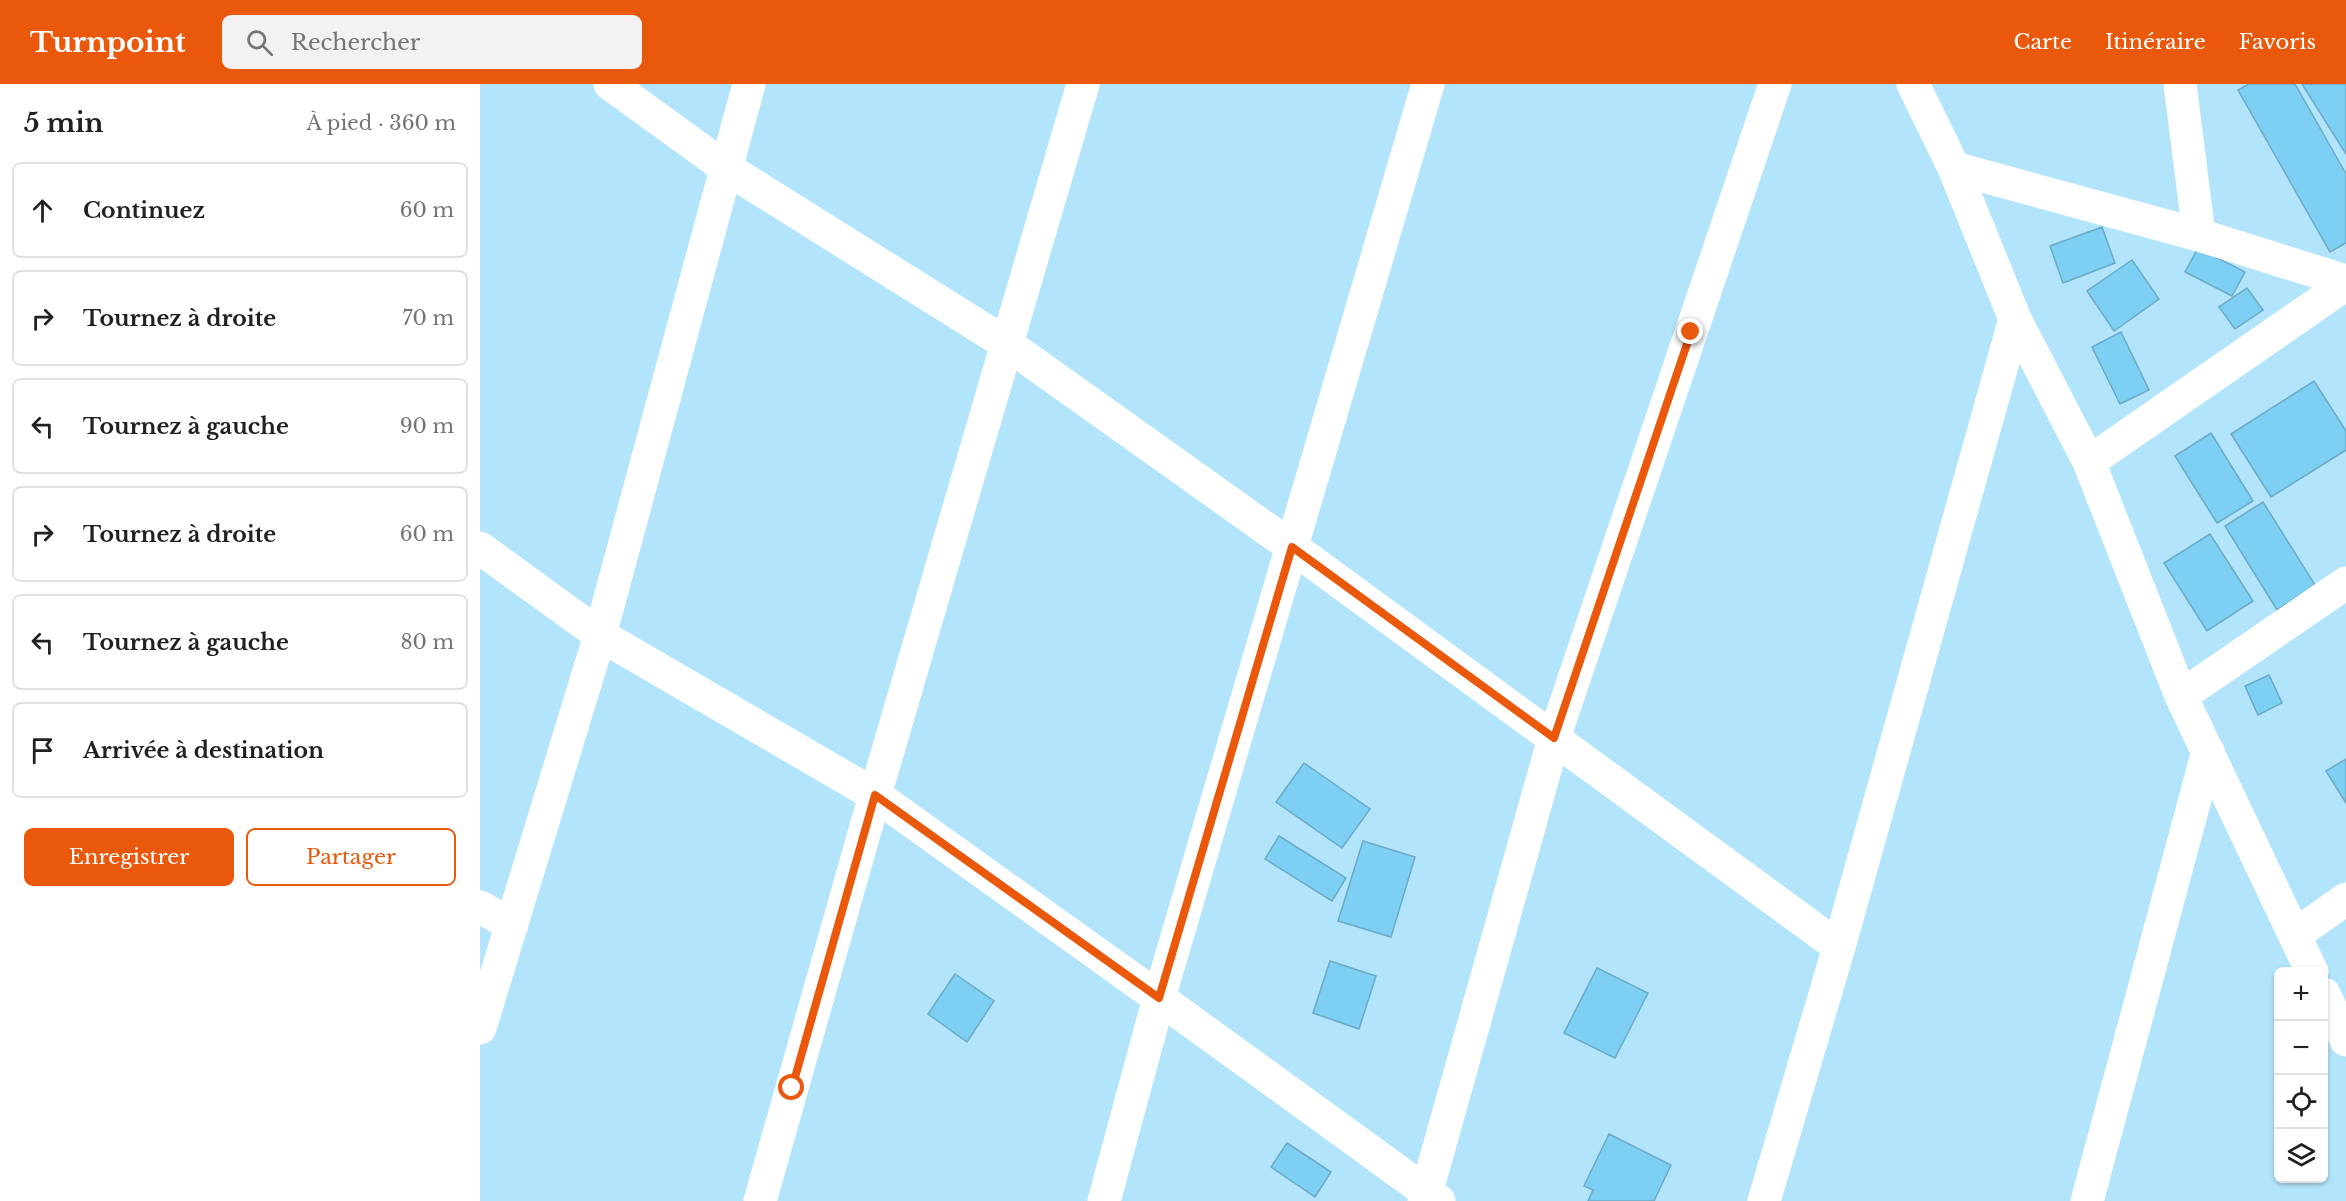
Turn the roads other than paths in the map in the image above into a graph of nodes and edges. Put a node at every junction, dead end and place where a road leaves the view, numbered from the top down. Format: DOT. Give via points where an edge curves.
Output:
graph roads {
  1 [pos="610,84"];
  2 [pos="749,84"];
  3 [pos="1083,84"];
  4 [pos="1428,84"];
  5 [pos="1774,84"];
  6 [pos="1913,84"];
  7 [pos="2188,88"];
  8 [pos="726,168"];
  9 [pos="1954,168"];
  10 [pos="2199,235"];
  11 [pos="2346,283"];
  12 [pos="2015,320"];
  13 [pos="1007,344"];
  14 [pos="2089,462"];
  15 [pos="1292,547"];
  16 [pos="480,548"];
  17 [pos="2346,583"];
  18 [pos="600,635"];
  19 [pos="2181,696"];
  20 [pos="1554,738"];
  21 [pos="2208,751"];
  22 [pos="875,795"];
  23 [pos="2346,899"];
  24 [pos="480,907"];
  25 [pos="512,925"];
  26 [pos="2295,935"];
  27 [pos="1839,947"];
  28 [pos="2310,967"];
  29 [pos="1159,998"];
  30 [pos="2328,1002"];
  31 [pos="480,1028"];
  32 [pos="2346,1040"];
  33 [pos="1429,1198"];
  34 [pos="760,1201"];
  35 [pos="1104,1201"];
  36 [pos="1764,1201"];
  37 [pos="2087,1201"];
  1 -- 8 [label="street"];
  2 -- 8 [label="street"];
  3 -- 13 [label="street"];
  4 -- 15 [label="street"];
  5 -- 20 [label="street"];
  6 -- 9 [label="street"];
  7 -- 10 [label="street"];
  8 -- 13 [label="street"];
  8 -- 18 [label="street"];
  9 -- 10 [label="street"];
  9 -- 12 [label="street"];
  10 -- 11 [label="street"];
  11 -- 14 [label="street"];
  12 -- 14 [label="street"];
  12 -- 27 [label="street"];
  13 -- 15 [label="street"];
  13 -- 22 [label="street"];
  14 -- 19 [label="street"];
  15 -- 20 [label="street"];
  15 -- 29 [label="street"];
  16 -- 18 [label="street"];
  17 -- 19 [label="street"];
  18 -- 22 [label="street"];
  18 -- 25 [label="street"];
  19 -- 21 [label="street"];
  20 -- 27 [label="street"];
  20 -- 33 [label="street"];
  21 -- 26 [label="street"];
  21 -- 37 [label="street"];
  22 -- 29 [label="street"];
  22 -- 34 [label="street"];
  23 -- 26 [label="street"];
  24 -- 25 [label="street"];
  25 -- 31 [label="street"];
  26 -- 28 [label="street"];
  27 -- 36 [label="street"];
  29 -- 33 [label="street"];
  29 -- 35 [label="street"];
  30 -- 32 [label="street"];
}
